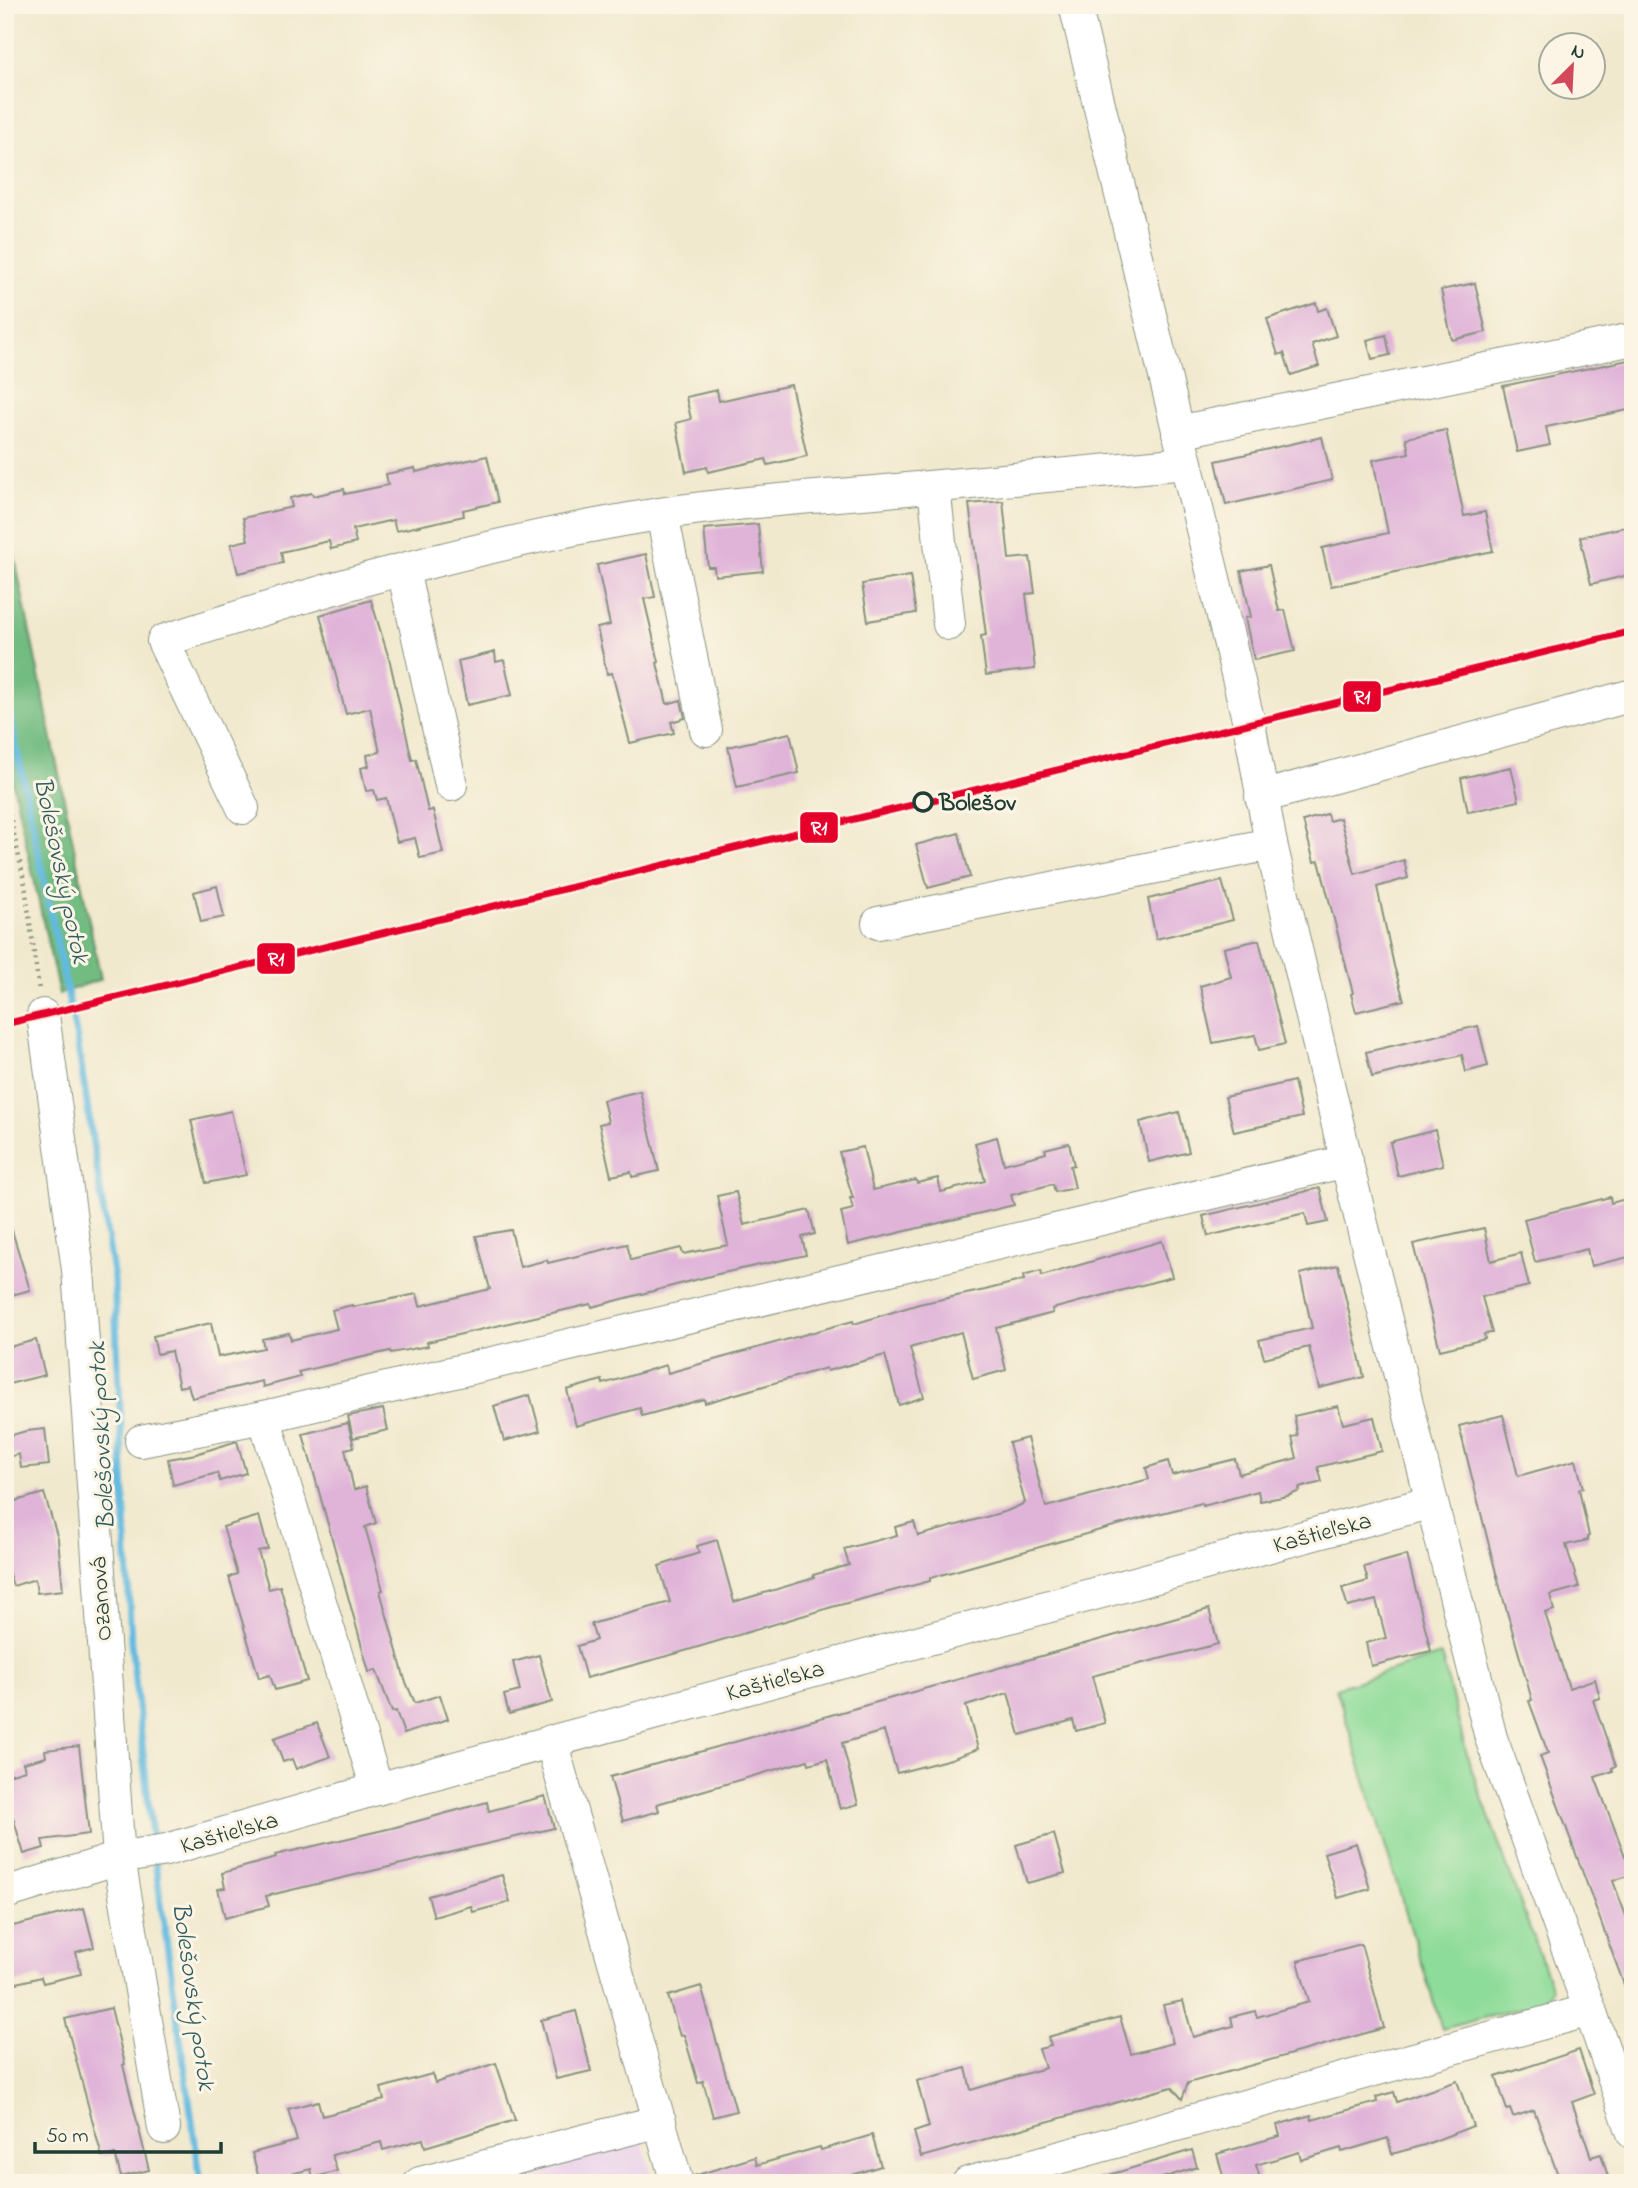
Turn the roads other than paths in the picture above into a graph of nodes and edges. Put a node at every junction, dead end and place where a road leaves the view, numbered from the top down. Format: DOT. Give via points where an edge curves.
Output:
graph roads {
  1 [pos="1076,5"];
  2 [pos="1633,339"];
  3 [pos="1178,432"];
  4 [pos="1186,463"];
  5 [pos="934,486"];
  6 [pos="662,514"];
  7 [pos="403,570"];
  8 [pos="949,624"];
  9 [pos="1633,695"];
  10 [pos="706,730"];
  11 [pos="451,785"];
  12 [pos="1261,797"];
  13 [pos="243,808"];
  14 [pos="1271,844"];
  15 [pos="878,923"];
  16 [pos="43,1015"];
  17 [pos="1347,1161"];
  18 [pos="264,1416"];
  19 [pos="141,1441"];
  20 [pos="1432,1502"];
  21 [pos="551,1741"];
  22 [pos="377,1789"];
  23 [pos="143,1854"];
  24 [pos="5,1893"];
  25 [pos="1590,2010"];
  26 [pos="660,2121"];
  27 [pos="164,2128"];
  28 [pos="1633,2133"];
  29 [pos="420,2183"];
  30 [pos="677,2183"];
  31 [pos="968,2183"];
  1 -- 3 [label="street"];
  2 -- 3 [label="street"];
  3 -- 4 [label="street"];
  4 -- 5 [label="street"];
  4 -- 12 [label="street" via="1250,723"];
  5 -- 6 [label="street"];
  5 -- 8 [label="street"];
  6 -- 7 [label="street" via="534,536"];
  6 -- 10 [label="street"];
  7 -- 11 [label="street"];
  7 -- 13 [label="street" via="163,641"];
  9 -- 12 [label="street"];
  12 -- 14 [label="street"];
  14 -- 15 [label="street"];
  14 -- 17 [label="street"];
  16 -- 23 [label="street, Ozanová" via="78,1270"];
  17 -- 18 [label="street"];
  17 -- 20 [label="street"];
  18 -- 19 [label="street"];
  18 -- 22 [label="street"];
  20 -- 21 [label="street, Kaštieľska"];
  20 -- 25 [label="street" via="1490,1738"];
  21 -- 22 [label="street, Kaštieľska"];
  21 -- 26 [label="street"];
  22 -- 23 [label="street, Kaštieľska"];
  23 -- 24 [label="street"];
  23 -- 27 [label="street, Ozanová"];
  25 -- 28 [label="street"];
  25 -- 31 [label="street"];
  26 -- 29 [label="street"];
  26 -- 30 [label="street"];
}
